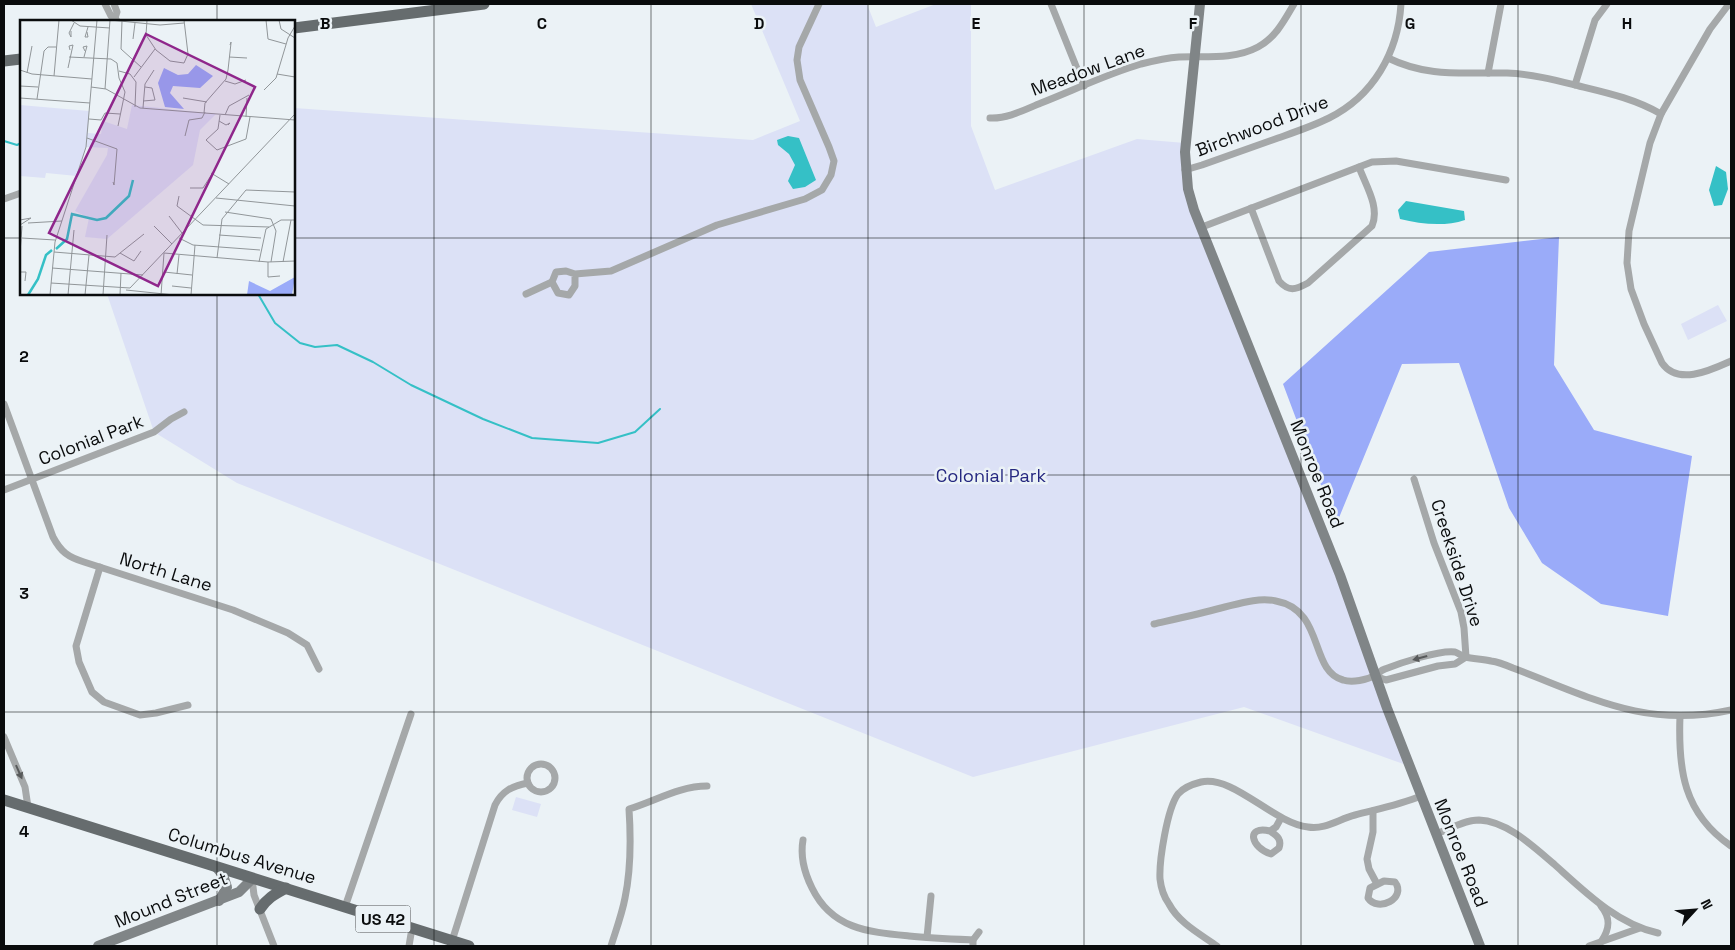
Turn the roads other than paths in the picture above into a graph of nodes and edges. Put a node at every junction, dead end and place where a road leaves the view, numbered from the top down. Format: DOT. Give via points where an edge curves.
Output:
graph roads {
  1 [pos="105,4"];
  2 [pos="114,4"];
  3 [pos="484,4"];
  4 [pos="819,4"];
  5 [pos="1052,4"];
  6 [pos="1200,4"];
  7 [pos="1294,4"];
  8 [pos="1401,4"];
  9 [pos="1501,4"];
  10 [pos="1607,4"];
  11 [pos="1729,4"];
  12 [pos="116,20"];
  13 [pos="295,28"];
  14 [pos="1194,57"];
  15 [pos="1388,58"];
  16 [pos="20,59"];
  17 [pos="4,61"];
  18 [pos="1488,73"];
  19 [pos="1575,85"];
  20 [pos="1084,86"];
  21 [pos="1661,114"];
  22 [pos="990,118"];
  23 [pos="1359,167"];
  24 [pos="1185,170"];
  25 [pos="1506,180"];
  26 [pos="20,193"];
  27 [pos="4,199"];
  28 [pos="1251,208"];
  29 [pos="1202,227"];
  30 [pos="575,274"];
  31 [pos="552,282"];
  32 [pos="526,294"];
  33 [pos="1731,361"];
  34 [pos="4,404"];
  35 [pos="184,412"];
  36 [pos="33,479"];
  37 [pos="1414,479"];
  38 [pos="4,490"];
  39 [pos="100,567"];
  40 [pos="1154,624"];
  41 [pos="1466,657"];
  42 [pos="319,669"];
  43 [pos="1375,676"];
  44 [pos="188,705"];
  45 [pos="1731,710"];
  46 [pos="412,714"];
  47 [pos="1680,716"];
  48 [pos="4,737"];
  49 [pos="528,783"];
  50 [pos="708,786"];
  51 [pos="1421,796"];
  52 [pos="4,800"];
  53 [pos="28,807"];
  54 [pos="1373,811"];
  55 [pos="1281,818"];
  56 [pos="1270,831"];
  57 [pos="1436,834"];
  58 [pos="803,840"];
  59 [pos="1731,846"];
  60 [pos="216,867"];
  61 [pos="252,878"];
  62 [pos="1377,884"];
  63 [pos="286,888"];
  64 [pos="931,896"];
  65 [pos="1596,900"];
  66 [pos="218,901"];
  67 [pos="345,907"];
  68 [pos="260,909"];
  69 [pos="412,928"];
  70 [pos="1640,928"];
  71 [pos="979,932"];
  72 [pos="1658,933"];
  73 [pos="927,937"];
  74 [pos="452,941"];
  75 [pos="1601,942"];
  76 [pos="116,943"];
  77 [pos="973,943"];
  78 [pos="98,946"];
  79 [pos="274,946"];
  80 [pos="409,946"];
  81 [pos="469,946"];
  82 [pos="611,946"];
  83 [pos="1217,946"];
  84 [pos="1480,946"];
  85 [pos="1589,946"];
  1 -- 12 [label="street"];
  2 -- 12 [label="street" via="118,12"];
  3 -- 13 [label="main road"];
  4 -- 30 [label="street" via="799,47 797,60 800,80 834,161 831,175 822,190 805,199 717,225 611,271"];
  5 -- 20 [label="street"];
  6 -- 14 [label="street, Monroe Road"];
  7 -- 14 [label="street, Meadow Lane" via="1278,31 1248,52"];
  8 -- 15 [label="street, Birchwood Drive" via="1398,29"];
  9 -- 18 [label="street"];
  10 -- 19 [label="street" via="1595,20"];
  11 -- 21 [label="street" via="1710,29"];
  14 -- 20 [label="street, Meadow Lane" via="1141,64"];
  14 -- 24 [label="street, Monroe Road"];
  15 -- 18 [label="street" via="1421,70"];
  15 -- 24 [label="street, Birchwood Drive" via="1366,91 1334,115"];
  16 -- 17 [label="main road"];
  18 -- 19 [label="street" via="1531,75"];
  19 -- 21 [label="street" via="1621,96"];
  20 -- 22 [label="street, Meadow Lane" via="1021,111"];
  21 -- 33 [label="street" via="1650,143 1633,211 1627,247 1628,279 1662,363 1673,373 1683,375 1714,369"];
  23 -- 25 [label="street" via="1396,161"];
  23 -- 28 [label="street"];
  23 -- 28 [label="street" via="1375,207 1376,218 1372,226 1300,288 1285,288 1279,281"];
  24 -- 29 [label="street, Monroe Road" via="1188,189"];
  26 -- 27 [label="street"];
  28 -- 29 [label="street"];
  29 -- 43 [label="street, Monroe Road" via="1340,575"];
  30 -- 31 [label="street" via="556,272"];
  30 -- 31 [label="street" via="575,286 569,294 558,293"];
  31 -- 32 [label="street"];
  34 -- 36 [label="street, North Lane"];
  35 -- 36 [label="street, Colonial Park" via="154,432"];
  36 -- 38 [label="street, Colonial Park"];
  36 -- 39 [label="street, North Lane" via="58,546 69,557"];
  37 -- 41 [label="street, Creekside Drive" via="1461,612"];
  39 -- 42 [label="street, North Lane" via="233,610 288,633 306,644"];
  39 -- 44 [label="street" via="76,646 92,692 104,702 140,714 156,714"];
  40 -- 43 [label="street" via="1255,601 1276,600 1290,605 1302,615 1324,664 1335,677 1351,681"];
  41 -- 43 [label="street" via="1455,664 1386,680"];
  41 -- 43 [label="street, one-way" via="1454,652 1434,655 1383,670"];
  41 -- 47 [label="street" via="1493,661 1613,706"];
  43 -- 51 [label="street, Monroe Road"];
  45 -- 47 [label="street"];
  46 -- 67 [label="street"];
  47 -- 59 [label="street" via="1680,759 1688,795 1705,823"];
  48 -- 53 [label="street, one-way" via="26,787"];
  49 -- 49 [label="street" via="533,790 546,792 553,786 554,772 543,764 534,766 528,773"];
  49 -- 74 [label="street" via="509,788 497,800"];
  50 -- 82 [label="street" via="696,786 629,809 629,871 625,899"];
  51 -- 54 [label="street"];
  51 -- 57 [label="street, Monroe Road"];
  52 -- 53 [label="main road, Columbus Avenue / US 42"];
  53 -- 60 [label="main road, Columbus Avenue / US 42"];
  54 -- 55 [label="street" via="1318,827 1302,826"];
  54 -- 62 [label="street" via="1373,832 1367,859"];
  55 -- 56 [label="street"];
  55 -- 83 [label="street" via="1216,781 1191,785 1177,797 1162,855 1163,892 1176,914"];
  57 -- 65 [label="street" via="1474,821 1494,823 1518,834"];
  57 -- 84 [label="street, Monroe Road"];
  58 -- 73 [label="street" via="802,859 808,880 829,912 868,932"];
  60 -- 61 [label="main road, Columbus Avenue / US 42"];
  60 -- 66 [label="street" via="227,887"];
  61 -- 63 [label="main road, Columbus Avenue / US 42"];
  61 -- 66 [label="street, Mound Street" via="239,892"];
  61 -- 68 [label="street"];
  63 -- 67 [label="main road, Columbus Avenue / US 42"];
  63 -- 68 [label="main road" via="272,895"];
  64 -- 73 [label="street"];
  65 -- 70 [label="street"];
  65 -- 75 [label="street" via="1609,923"];
  66 -- 76 [label="street, Mound Street"];
  67 -- 69 [label="main road, Columbus Avenue / US 42"];
  68 -- 79 [label="street"];
  69 -- 74 [label="main road, Columbus Avenue / US 42"];
  69 -- 80 [label="street"];
  70 -- 72 [label="street"];
  70 -- 75 [label="street"];
  71 -- 77 [label="street"];
  73 -- 77 [label="street"];
  74 -- 81 [label="main road, Columbus Avenue / US 42"];
  75 -- 85 [label="street"];
  76 -- 78 [label="street, Mound Street"];
}
